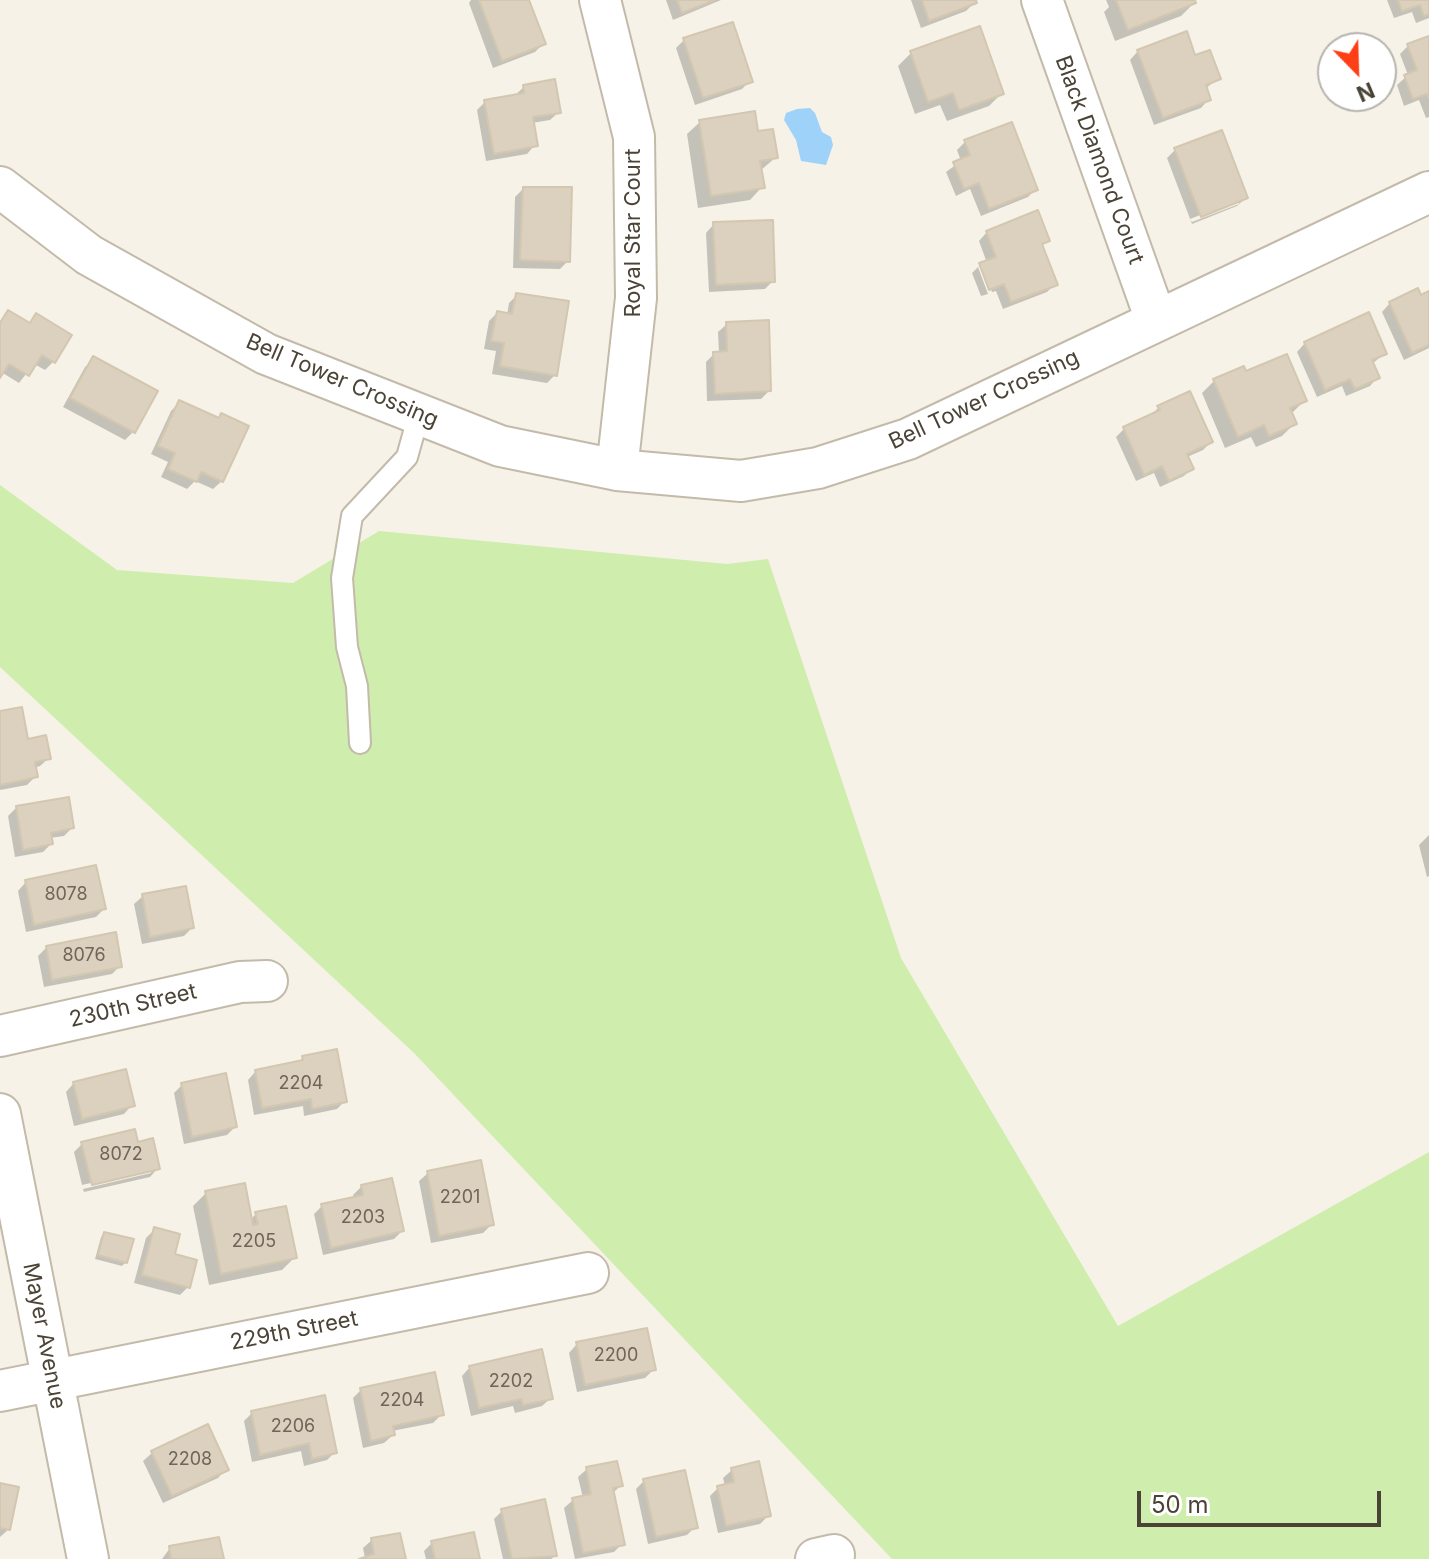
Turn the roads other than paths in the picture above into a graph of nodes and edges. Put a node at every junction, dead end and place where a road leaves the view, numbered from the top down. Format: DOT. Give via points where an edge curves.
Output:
graph roads {
  1 [pos="600,0"];
  2 [pos="1042,0"];
  3 [pos="0,187"];
  4 [pos="1429,192"];
  5 [pos="1156,320"];
  6 [pos="419,414"];
  7 [pos="617,470"];
  8 [pos="360,743"];
  9 [pos="267,981"];
  10 [pos="0,1036"];
  11 [pos="0,1114"];
  12 [pos="588,1273"];
  13 [pos="53,1379"];
  14 [pos="0,1391"];
  15 [pos="88,1559"];
  1 -- 7 [label="street, Royal Star Court" via="634,137 636,298"];
  2 -- 5 [label="street, Black Diamond Court"];
  3 -- 6 [label="street, Bell Tower Crossing" via="89,255 266,354"];
  4 -- 5 [label="street, Bell Tower Crossing"];
  5 -- 7 [label="street, Bell Tower Crossing" via="908,439 818,468 741,481"];
  6 -- 7 [label="street, Bell Tower Crossing" via="500,446"];
  6 -- 8 [label="lane" via="407,457 352,516 342,578"];
  9 -- 10 [label="street, 230th Street" via="240,982"];
  11 -- 13 [label="street, Mayer Avenue"];
  12 -- 13 [label="street, 229th Street"];
  13 -- 14 [label="street, 229th Street"];
  13 -- 15 [label="street, Mayer Avenue"];
}
